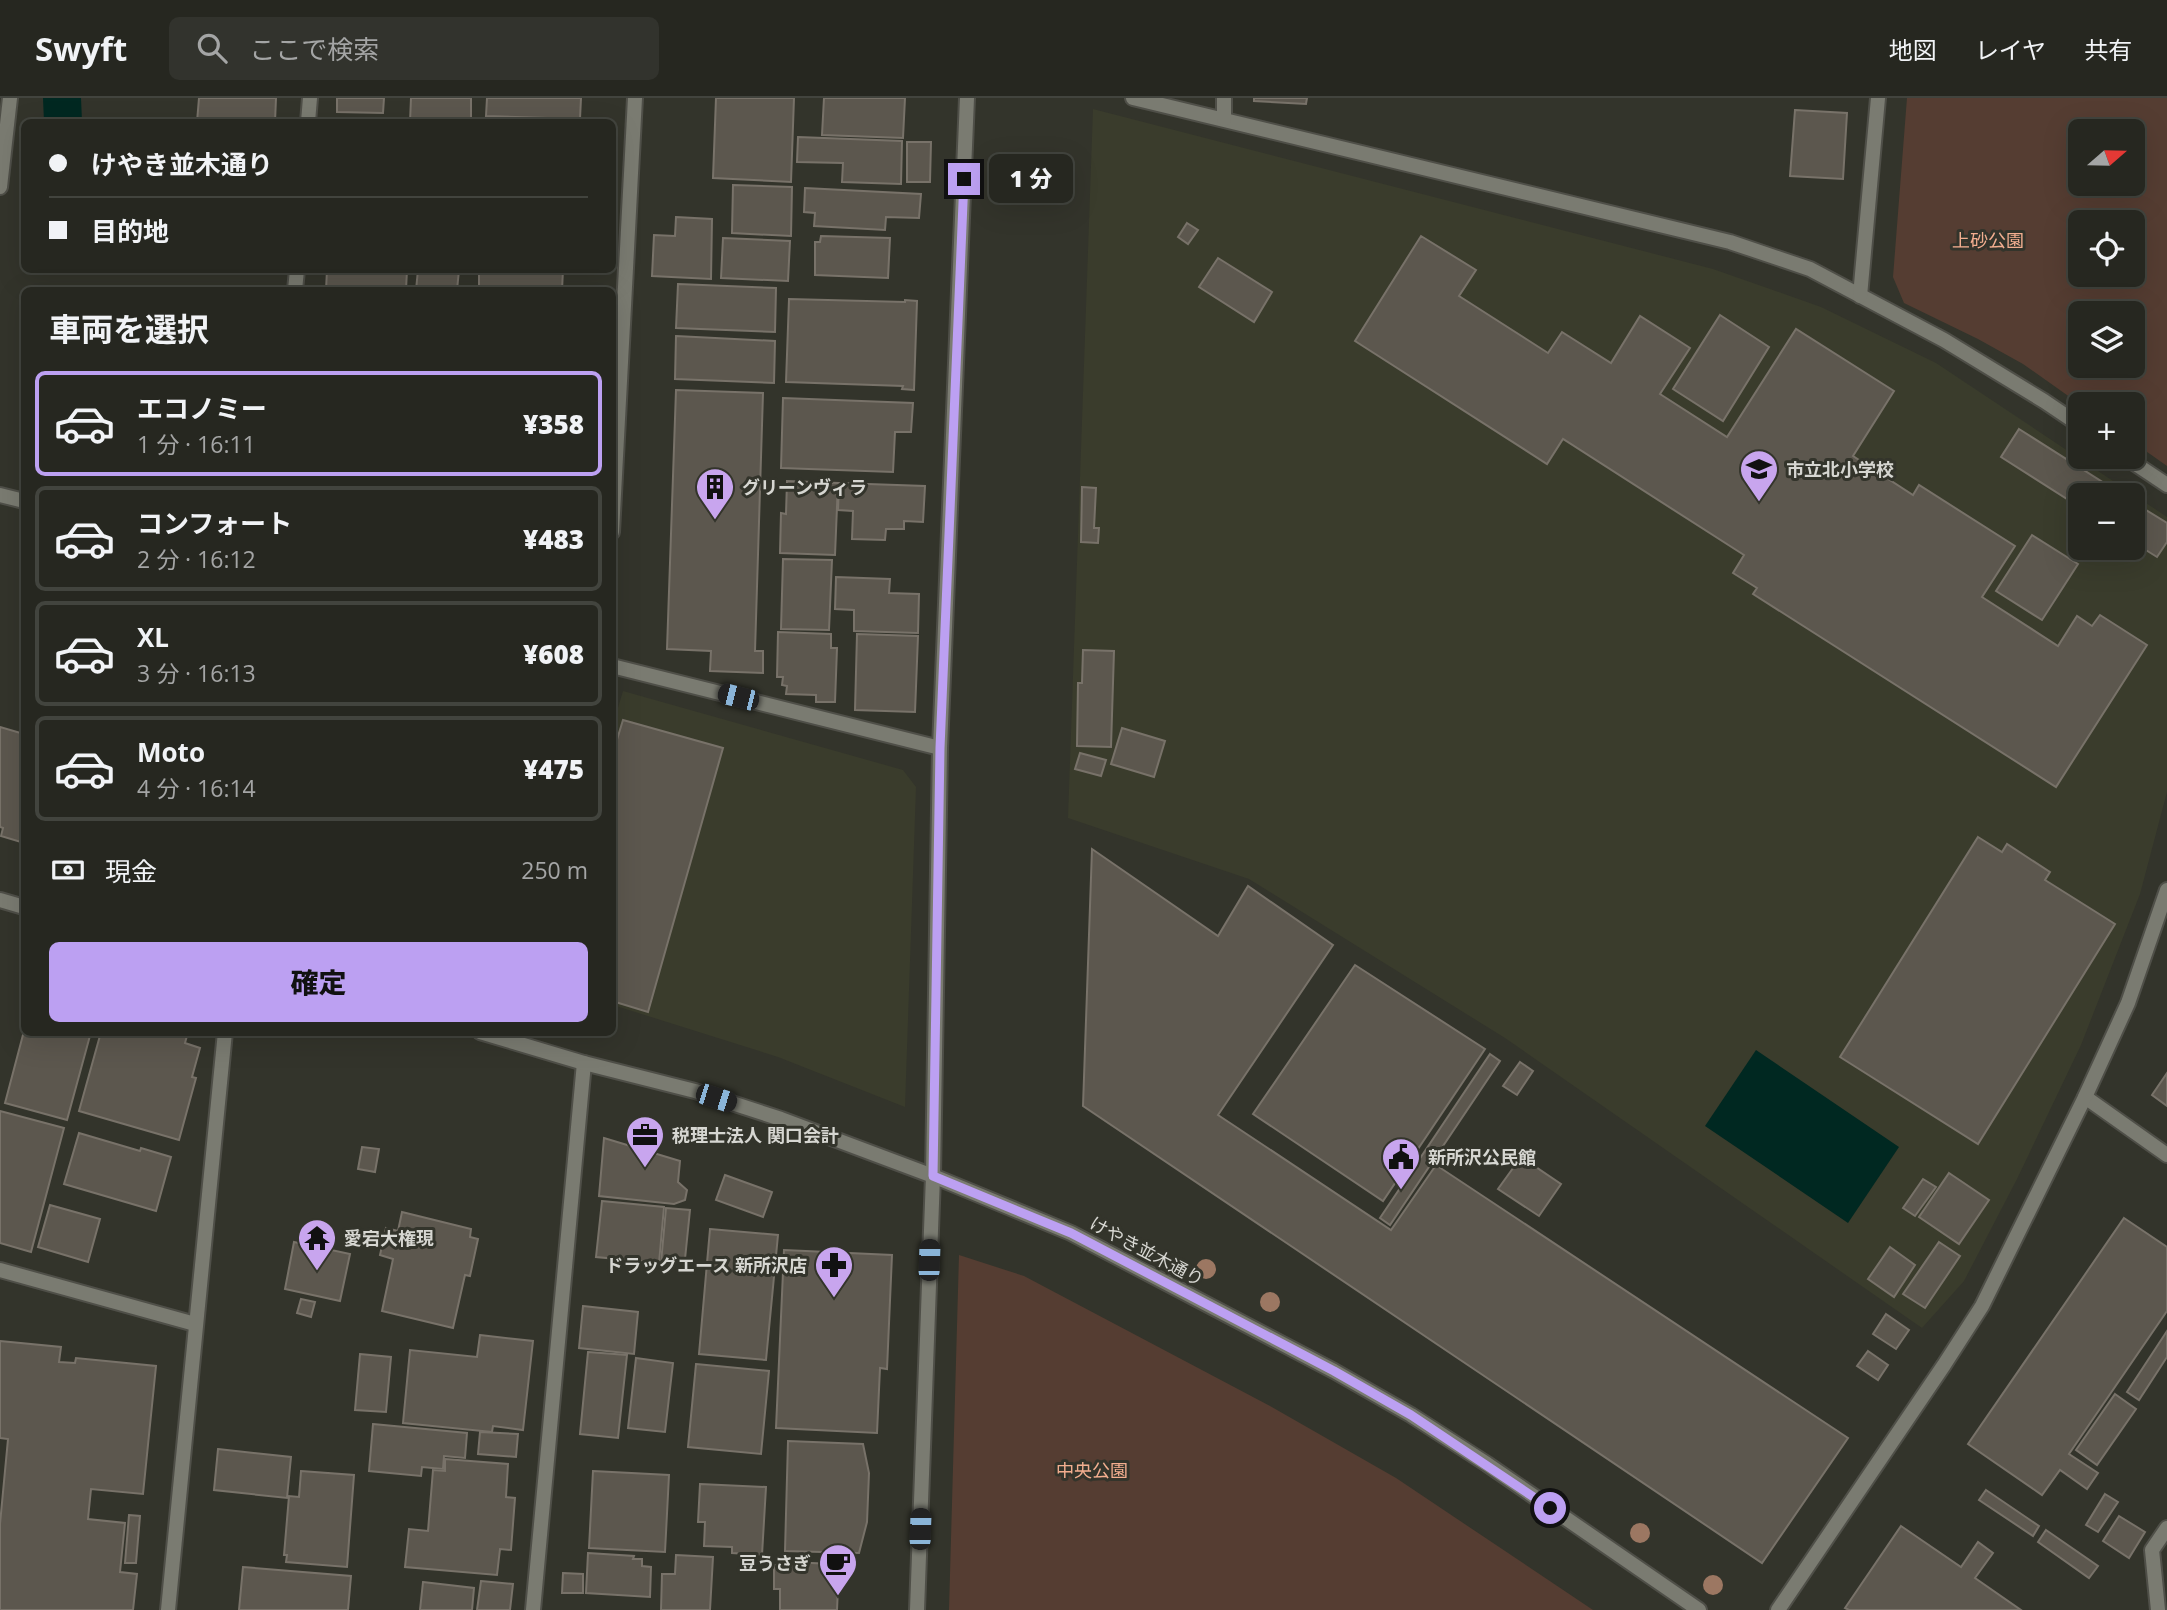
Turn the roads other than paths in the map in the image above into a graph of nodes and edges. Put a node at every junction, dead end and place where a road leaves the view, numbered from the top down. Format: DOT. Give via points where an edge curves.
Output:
graph roads {
  1 [pos="10,98"];
  2 [pos="310,98"];
  3 [pos="635,98"];
  4 [pos="967,98"];
  5 [pos="1132,98"];
  6 [pos="1224,98"];
  7 [pos="1878,98"];
  8 [pos="309,119"];
  9 [pos="1224,119"];
  10 [pos="0,187"];
  11 [pos="1860,296"];
  12 [pos="2068,417"];
  13 [pos="616,457"];
  14 [pos="2143,469"];
  15 [pos="2167,485"];
  16 [pos="0,495"];
  17 [pos="21,500"];
  18 [pos="616,667"];
  19 [pos="940,748"];
  20 [pos="2167,890"];
  21 [pos="0,900"];
  22 [pos="21,906"];
  23 [pos="225,1036"];
  24 [pos="493,1036"];
  25 [pos="584,1063"];
  26 [pos="2085,1097"];
  27 [pos="2167,1155"];
  28 [pos="933,1176"];
  29 [pos="0,1270"];
  30 [pos="195,1324"];
  31 [pos="2167,1528"];
  32 [pos="168,1610"];
  33 [pos="533,1610"];
  34 [pos="917,1610"];
  35 [pos="1699,1610"];
  36 [pos="1778,1610"];
  37 [pos="2158,1610"];
  1 -- 10 [label="street"];
  2 -- 8 [label="street"];
  3 -- 13 [label="street"];
  4 -- 19 [label="street"];
  5 -- 9 [label="street"];
  6 -- 9 [label="street"];
  7 -- 11 [label="street"];
  9 -- 11 [label="street" via="1730,242 1811,269"];
  11 -- 12 [label="street" via="1944,340"];
  14 -- 15 [label="street"];
  16 -- 17 [label="street"];
  18 -- 19 [label="street"];
  19 -- 28 [label="street"];
  20 -- 26 [label="street" via="2128,1003"];
  21 -- 22 [label="street"];
  23 -- 30 [label="street"];
  24 -- 25 [label="street, けやき並木通り"];
  25 -- 28 [label="street, けやき並木通り" via="695,1091"];
  25 -- 33 [label="street"];
  26 -- 27 [label="street"];
  26 -- 36 [label="street" via="1982,1306"];
  28 -- 34 [label="street"];
  28 -- 35 [label="street, けやき並木通り" via="1071,1233 1334,1371 1487,1464"];
  29 -- 30 [label="street"];
  30 -- 32 [label="street"];
  31 -- 37 [label="street" via="2152,1550"];
}
